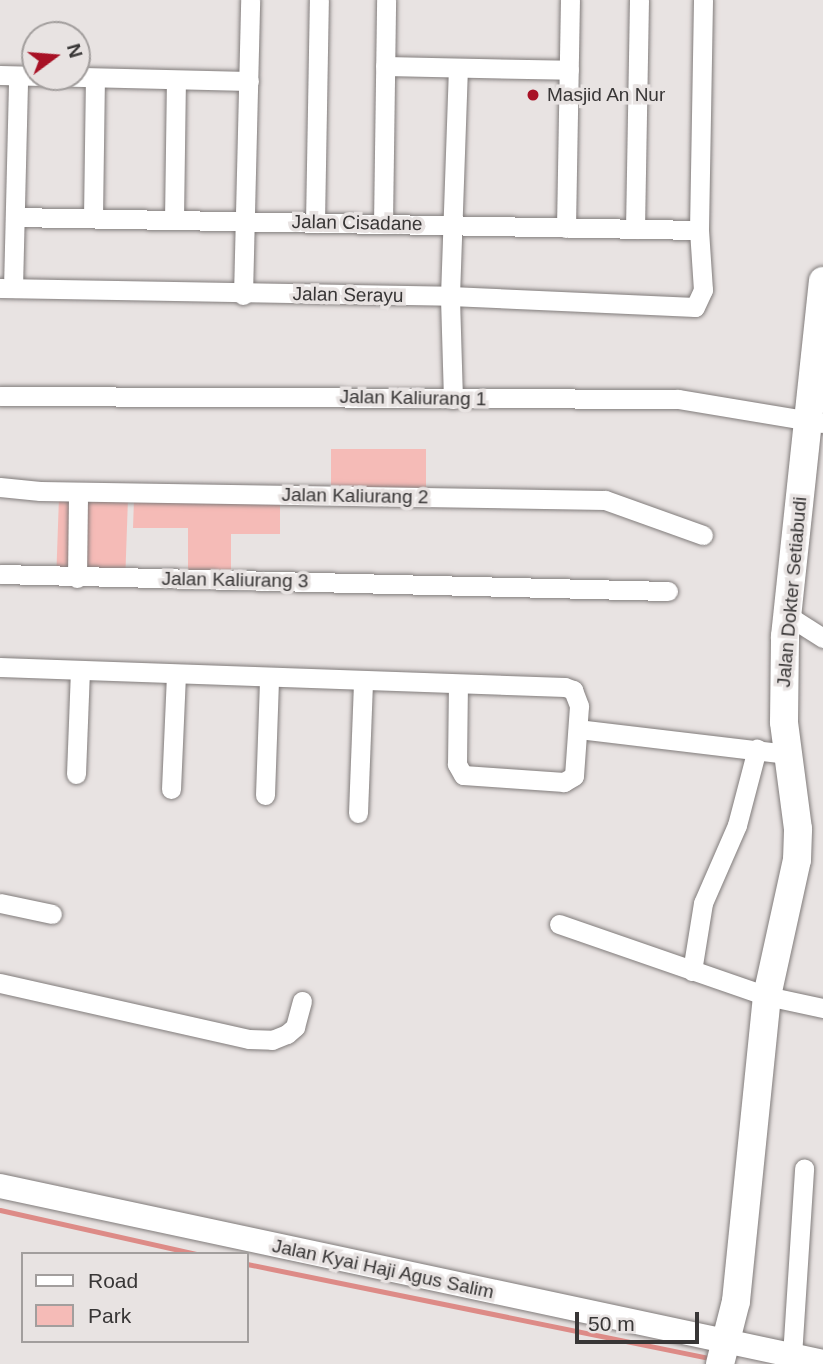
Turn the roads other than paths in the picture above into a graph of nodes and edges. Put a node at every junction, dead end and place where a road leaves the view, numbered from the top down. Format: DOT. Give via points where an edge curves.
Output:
graph roads {
  1 [pos="250,0"];
  2 [pos="319,0"];
  3 [pos="386,0"];
  4 [pos="570,0"];
  5 [pos="639,0"];
  6 [pos="702,0"];
  7 [pos="385,66"];
  8 [pos="458,68"];
  9 [pos="569,70"];
  10 [pos="9,76"];
  11 [pos="95,79"];
  12 [pos="176,80"];
  13 [pos="249,82"];
  14 [pos="15,217"];
  15 [pos="93,218"];
  16 [pos="174,220"];
  17 [pos="247,221"];
  18 [pos="315,223"];
  19 [pos="383,224"];
  20 [pos="456,225"];
  21 [pos="566,228"];
  22 [pos="635,229"];
  23 [pos="699,230"];
  24 [pos="823,281"];
  25 [pos="7,288"];
  26 [pos="243,295"];
  27 [pos="450,296"];
  28 [pos="819,353"];
  29 [pos="0,396"];
  30 [pos="453,399"];
  31 [pos="815,422"];
  32 [pos="0,487"];
  33 [pos="78,492"];
  34 [pos="703,535"];
  35 [pos="0,574"];
  36 [pos="77,578"];
  37 [pos="668,591"];
  38 [pos="787,615"];
  39 [pos="823,638"];
  40 [pos="0,667"];
  41 [pos="80,670"];
  42 [pos="176,674"];
  43 [pos="269,678"];
  44 [pos="363,682"];
  45 [pos="458,687"];
  46 [pos="578,729"];
  47 [pos="757,748"];
  48 [pos="789,754"];
  49 [pos="76,774"];
  50 [pos="171,789"];
  51 [pos="265,795"];
  52 [pos="358,813"];
  53 [pos="0,903"];
  54 [pos="52,914"];
  55 [pos="559,924"];
  56 [pos="692,971"];
  57 [pos="0,983"];
  58 [pos="767,996"];
  59 [pos="302,1001"];
  60 [pos="823,1008"];
  61 [pos="804,1168"];
  62 [pos="0,1186"];
  63 [pos="723,1352"];
  64 [pos="792,1356"];
  65 [pos="823,1362"];
  1 -- 13 [label="street"];
  2 -- 18 [label="street"];
  3 -- 7 [label="street"];
  4 -- 9 [label="street"];
  5 -- 22 [label="street"];
  6 -- 23 [label="street"];
  7 -- 8 [label="street"];
  7 -- 19 [label="street"];
  8 -- 9 [label="street"];
  8 -- 20 [label="street"];
  9 -- 21 [label="street"];
  10 -- 11 [label="street"];
  10 -- 14 [label="street"];
  11 -- 12 [label="street"];
  11 -- 15 [label="street"];
  12 -- 13 [label="street"];
  12 -- 16 [label="street"];
  13 -- 17 [label="street"];
  14 -- 15 [label="street, Jalan Cisadane"];
  14 -- 25 [label="street"];
  15 -- 16 [label="street, Jalan Cisadane"];
  16 -- 17 [label="street, Jalan Cisadane"];
  17 -- 18 [label="street, Jalan Cisadane"];
  17 -- 26 [label="street"];
  18 -- 19 [label="street, Jalan Cisadane"];
  19 -- 20 [label="street, Jalan Cisadane"];
  20 -- 21 [label="street, Jalan Cisadane"];
  20 -- 27 [label="street"];
  21 -- 22 [label="street, Jalan Cisadane"];
  22 -- 23 [label="street, Jalan Cisadane"];
  23 -- 27 [label="street, Jalan Serayu" via="703,290 695,307"];
  24 -- 28 [label="highway, Jalan Dokter Setiabudi"];
  25 -- 26 [label="street, Jalan Serayu"];
  26 -- 27 [label="street, Jalan Serayu"];
  27 -- 30 [label="street"];
  28 -- 31 [label="highway, Jalan Dokter Setiabudi"];
  29 -- 30 [label="street, Jalan Kaliurang 1"];
  30 -- 31 [label="street, Jalan Kaliurang 1" via="678,399"];
  31 -- 38 [label="highway, Jalan Dokter Setiabudi"];
  32 -- 33 [label="street, Jalan Kaliurang 2"];
  33 -- 34 [label="street, Jalan Kaliurang 2" via="605,500"];
  33 -- 36 [label="street"];
  35 -- 36 [label="street, Jalan Kaliurang 3"];
  36 -- 37 [label="street, Jalan Kaliurang 3"];
  38 -- 39 [label="street"];
  38 -- 48 [label="highway, Jalan Dokter Setiabudi" via="783,689"];
  40 -- 41 [label="street"];
  41 -- 42 [label="street"];
  41 -- 49 [label="street"];
  42 -- 43 [label="street"];
  42 -- 50 [label="street"];
  43 -- 44 [label="street"];
  43 -- 51 [label="street"];
  44 -- 45 [label="street"];
  44 -- 52 [label="street"];
  45 -- 46 [label="street" via="565,687 578,697"];
  45 -- 46 [label="street" via="457,764 463,775 472,779 570,780 576,770"];
  46 -- 47 [label="street"];
  47 -- 48 [label="street"];
  47 -- 56 [label="street" via="737,825 704,903"];
  48 -- 58 [label="highway, Jalan Dokter Setiabudi" via="797,860"];
  53 -- 54 [label="street"];
  55 -- 56 [label="street"];
  56 -- 58 [label="street"];
  57 -- 59 [label="street" via="249,1039 272,1040 287,1034 295,1027"];
  58 -- 60 [label="street"];
  58 -- 63 [label="highway, Jalan Dokter Setiabudi" via="736,1301"];
  61 -- 64 [label="street"];
  62 -- 63 [label="main road, Jalan Kyai Haji Agus Salim"];
  63 -- 64 [label="main road, Jalan Kyai Haji Agus Salim"];
  64 -- 65 [label="main road, Jalan Kyai Haji Agus Salim"];
}
